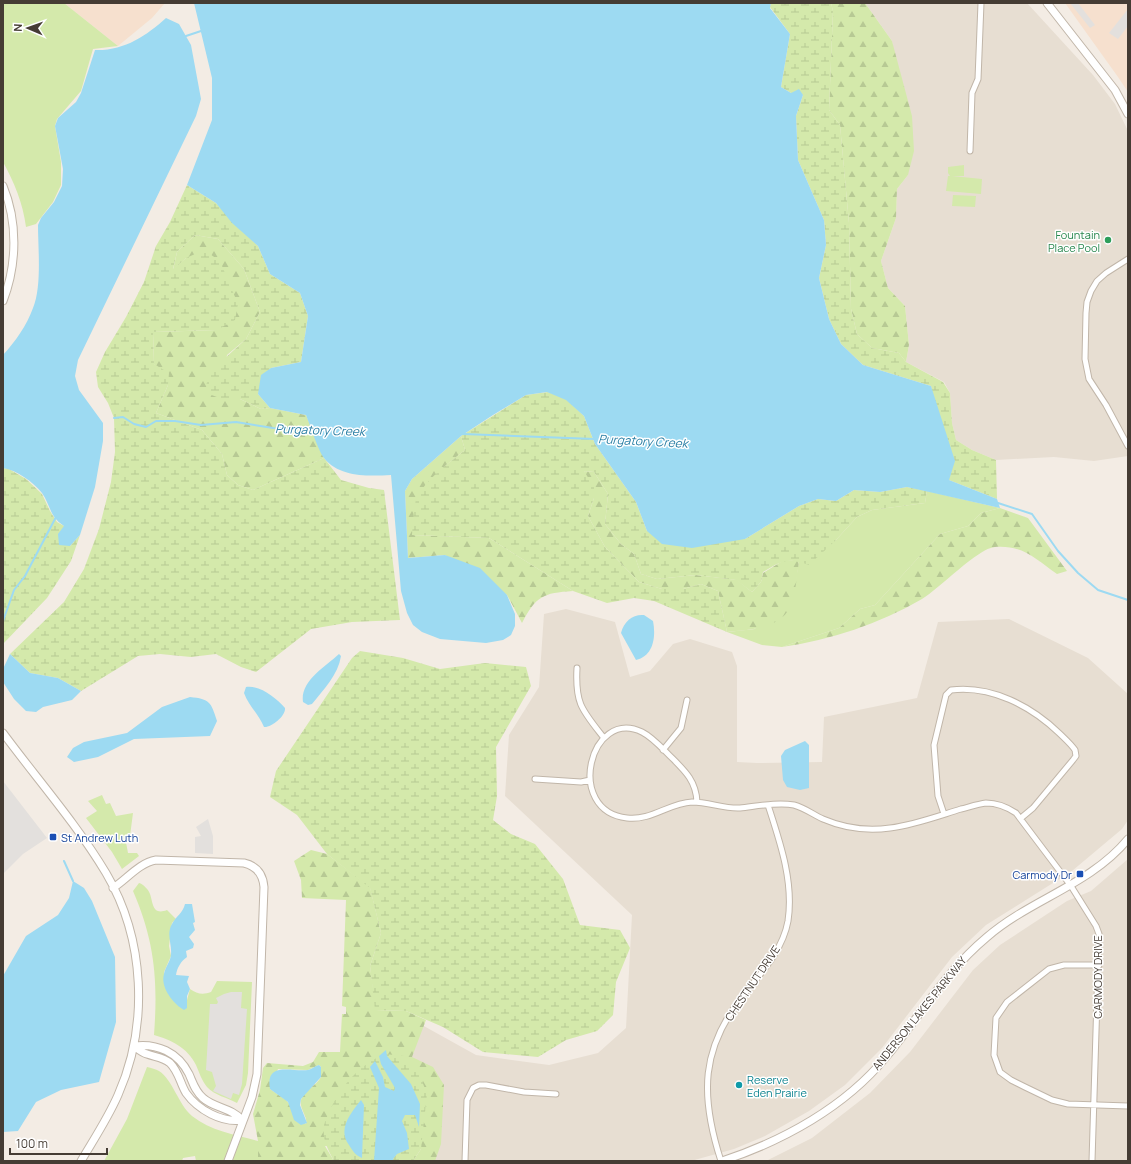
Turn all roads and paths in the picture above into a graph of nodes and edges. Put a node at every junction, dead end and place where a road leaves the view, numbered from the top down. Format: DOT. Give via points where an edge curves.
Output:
graph roads {
  1 [pos="981,3"];
  2 [pos="1047,3"];
  3 [pos="1128,114"];
  4 [pos="970,151"];
  5 [pos="3,186"];
  6 [pos="1128,259"];
  7 [pos="3,301"];
  8 [pos="1128,446"];
  9 [pos="577,668"];
  10 [pos="687,700"];
  11 [pos="3,733"];
  12 [pos="604,738"];
  13 [pos="663,750"];
  14 [pos="535,779"];
  15 [pos="590,780"];
  16 [pos="698,802"];
  17 [pos="768,805"];
  18 [pos="944,814"];
  19 [pos="1021,818"];
  20 [pos="1128,840"];
  21 [pos="1071,886"];
  22 [pos="113,888"];
  23 [pos="1099,965"];
  24 [pos="134,1046"];
  25 [pos="556,1094"];
  26 [pos="1095,1105"];
  27 [pos="1128,1106"];
  28 [pos="242,1120"];
  29 [pos="81,1161"];
  30 [pos="228,1161"];
  31 [pos="465,1161"];
  32 [pos="722,1161"];
  33 [pos="1092,1161"];
  1 -- 4 [label="street" via="978,79 972,93"];
  2 -- 3 [label="street" via="1115,90"];
  5 -- 7 [label="street" via="12,218 14,244 12,270"];
  6 -- 8 [label="street" via="1106,273 1091,290 1086,313 1085,359 1089,379"];
  9 -- 12 [label="street" via="578,701 583,712"];
  10 -- 13 [label="street" via="681,728"];
  11 -- 22 [label="street" via="88,847"];
  12 -- 13 [label="street" via="613,732 632,729 642,732"];
  12 -- 15 [label="street" via="594,754"];
  13 -- 16 [label="street" via="691,778"];
  14 -- 15 [label="street" via="581,782"];
  15 -- 16 [label="street" via="592,792 602,807 610,813 628,818 648,817 681,804"];
  16 -- 17 [label="street, CARMODY DRIVE" via="726,808"];
  17 -- 18 [label="street, CARMODY DRIVE" via="797,806 839,824 876,829"];
  17 -- 32 [label="street, CHESTNUT DRIVE" via="790,886 788,922 774,956 728,1017 712,1054 708,1074 708,1115"];
  18 -- 19 [label="street, CARMODY DRIVE" via="986,803 1007,807"];
  18 -- 19 [label="street" via="938,796 934,745 946,695 955,689 1001,696 1027,707 1045,720 1075,750 1076,756 1073,760 1033,808"];
  19 -- 21 [label="street, CARMODY DRIVE"];
  20 -- 21 [label="street, ANDERSON LAKES PARKWAY" via="1094,872"];
  21 -- 23 [label="street, CARMODY DRIVE" via="1096,926 1100,943"];
  21 -- 32 [label="street, ANDERSON LAKES PARKWAY" via="1028,908 1001,926 956,964 886,1057 863,1081 837,1102 811,1121 782,1137"];
  22 -- 24 [label="street" via="127,920 138,970 138,1021"];
  22 -- 28 [label="street" via="145,863 156,860 244,863 255,867 262,876 264,887 257,1074 252,1098"];
  23 -- 26 [label="street, CARMODY DRIVE"];
  23 -- 26 [label="street" via="1064,964 1048,969 1003,1006 995,1025 995,1061 1004,1075 1058,1102"];
  24 -- 28 [label="street" via="147,1044 171,1053 185,1066 202,1098 236,1114"];
  24 -- 29 [label="street" via="118,1095"];
  25 -- 31 [label="street" via="524,1092 486,1085 473,1088 467,1100"];
  26 -- 27 [label="street"];
  26 -- 33 [label="street, CARMODY DRIVE"];
  28 -- 30 [label="street"];
}
